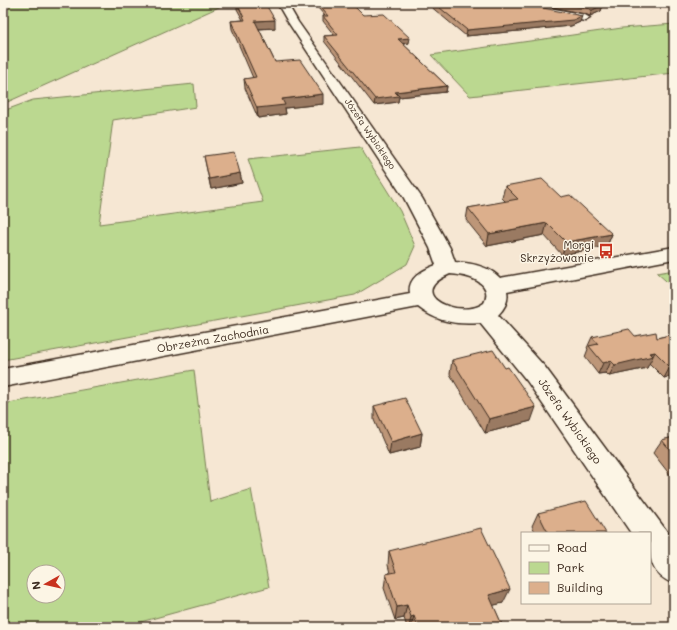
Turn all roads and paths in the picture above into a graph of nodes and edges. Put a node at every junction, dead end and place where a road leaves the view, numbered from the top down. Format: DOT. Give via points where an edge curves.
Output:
graph roads {
  1 [pos="311,3"];
  2 [pos="512,3"];
  3 [pos="282,4"];
  4 [pos="563,14"];
  5 [pos="536,17"];
  6 [pos="585,18"];
  7 [pos="674,254"];
  8 [pos="447,268"];
  9 [pos="495,286"];
  10 [pos="423,299"];
  11 [pos="485,314"];
  12 [pos="3,378"];
  13 [pos="649,532"];
  14 [pos="651,535"];
  15 [pos="674,568"];
  1 -- 3 [label="street, Józefa Wybickiego"];
  2 -- 4 [label="street"];
  3 -- 8 [label="street, Józefa Wybickiego" via="413,198 440,248"];
  4 -- 5 [label="street"];
  4 -- 6 [label="street"];
  7 -- 9 [label="street"];
  8 -- 9 [label="street" via="474,271 486,277"];
  8 -- 10 [label="street" via="434,271 424,278 420,288"];
  9 -- 11 [label="street" via="498,296 495,306"];
  10 -- 11 [label="street" via="433,309 450,316 469,318"];
  10 -- 12 [label="street, Obrzeżna Zachodnia"];
  11 -- 13 [label="street, Józefa Wybickiego" via="536,374"];
  14 -- 15 [label="street, Józefa Wybickiego"];
}
